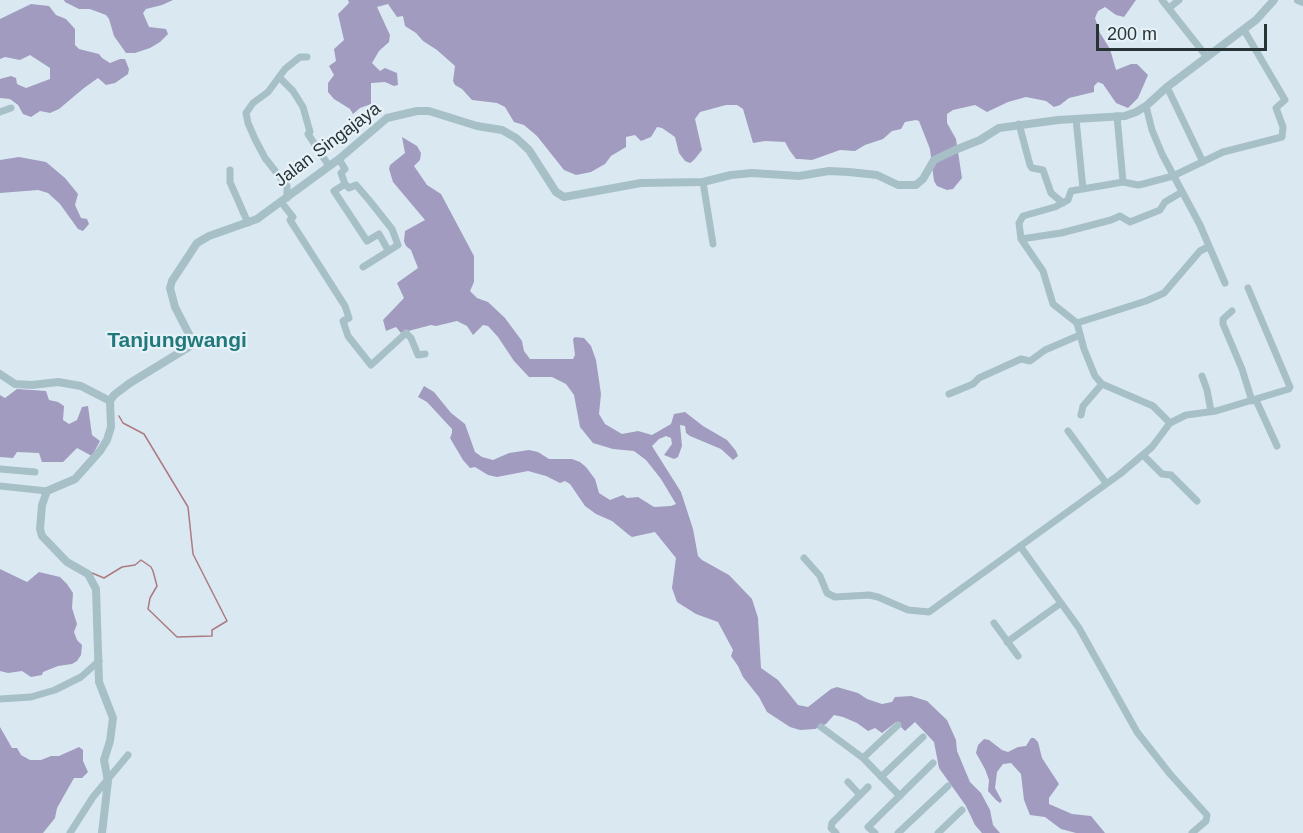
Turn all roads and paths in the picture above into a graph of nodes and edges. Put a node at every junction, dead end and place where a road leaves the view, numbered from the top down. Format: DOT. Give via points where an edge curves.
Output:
graph roads {
  1 [pos="1162,0"];
  2 [pos="1179,0"];
  3 [pos="1274,0"];
  4 [pos="1298,0"];
  5 [pos="1303,2"];
  6 [pos="1168,8"];
  7 [pos="1244,30"];
  8 [pos="307,57"];
  9 [pos="1208,57"];
  10 [pos="279,77"];
  11 [pos="1167,87"];
  12 [pos="1146,106"];
  13 [pos="11,108"];
  14 [pos="0,112"];
  15 [pos="1117,116"];
  16 [pos="1076,119"];
  17 [pos="1019,124"];
  18 [pos="339,159"];
  19 [pos="1203,162"];
  20 [pos="329,166"];
  21 [pos="230,170"];
  22 [pos="1173,176"];
  23 [pos="703,182"];
  24 [pos="1123,182"];
  25 [pos="345,184"];
  26 [pos="1083,189"];
  27 [pos="1182,192"];
  28 [pos="284,200"];
  29 [pos="1063,203"];
  30 [pos="248,224"];
  31 [pos="1022,238"];
  32 [pos="713,244"];
  33 [pos="1208,247"];
  34 [pos="388,250"];
  35 [pos="363,267"];
  36 [pos="1225,283"];
  37 [pos="1248,288"];
  38 [pos="1232,311"];
  39 [pos="1077,323"];
  40 [pos="1080,335"];
  41 [pos="425,354"];
  42 [pos="0,374"];
  43 [pos="1202,376"];
  44 [pos="1102,384"];
  45 [pos="949,394"];
  46 [pos="1254,400"];
  47 [pos="110,401"];
  48 [pos="1211,411"];
  49 [pos="1081,415"];
  50 [pos="1170,423"];
  51 [pos="1068,430"];
  52 [pos="1277,446"];
  53 [pos="1143,456"];
  54 [pos="0,469"];
  55 [pos="35,472"];
  56 [pos="1106,483"];
  57 [pos="0,486"];
  58 [pos="47,491"];
  59 [pos="1197,501"];
  60 [pos="1020,546"];
  61 [pos="804,558"];
  62 [pos="1062,603"];
  63 [pos="994,623"];
  64 [pos="1007,642"];
  65 [pos="1018,656"];
  66 [pos="99,661"];
  67 [pos="0,699"];
  68 [pos="898,725"];
  69 [pos="821,727"];
  70 [pos="922,737"];
  71 [pos="128,755"];
  72 [pos="863,758"];
  73 [pos="933,763"];
  74 [pos="881,777"];
  75 [pos="108,780"];
  76 [pos="848,782"];
  77 [pos="948,786"];
  78 [pos="868,787"];
  79 [pos="860,795"];
  80 [pos="900,796"];
  81 [pos="962,810"];
  82 [pos="70,833"];
  83 [pos="102,833"];
  84 [pos="836,833"];
  85 [pos="874,833"];
  86 [pos="898,833"];
  87 [pos="938,833"];
  88 [pos="1192,833"];
  1 -- 6 [label="street"];
  2 -- 6 [label="street"];
  3 -- 7 [label="street, Jalan Singajaya"];
  4 -- 5 [label="street"];
  6 -- 9 [label="street"];
  7 -- 9 [label="street, Jalan Singajaya"];
  7 -- 19 [label="street" via="1283,96 1284,102 1276,108 1283,134"];
  8 -- 10 [label="street" via="300,57"];
  9 -- 11 [label="street, Jalan Singajaya"];
  10 -- 20 [label="street" via="303,107 308,134"];
  10 -- 28 [label="street" via="246,113 260,149 287,186"];
  11 -- 12 [label="street, Jalan Singajaya"];
  11 -- 19 [label="street"];
  12 -- 15 [label="street, Jalan Singajaya" via="1130,115"];
  12 -- 22 [label="street" via="1152,130"];
  13 -- 14 [label="street"];
  15 -- 16 [label="street, Jalan Singajaya"];
  15 -- 24 [label="street"];
  16 -- 17 [label="street, Jalan Singajaya"];
  16 -- 26 [label="street"];
  17 -- 23 [label="street, Jalan Singajaya" via="999,128 933,160 916,185 898,185 877,175 829,171 799,176 741,174"];
  17 -- 29 [label="street" via="1030,165 1043,170 1052,193"];
  18 -- 20 [label="street, Jalan Singajaya"];
  18 -- 23 [label="street, Jalan Singajaya" via="387,119 429,111 502,130 525,146 556,192 564,197 641,183"];
  18 -- 25 [label="street" via="345,169 341,173"];
  19 -- 22 [label="street"];
  20 -- 28 [label="street, Jalan Singajaya"];
  21 -- 30 [label="street" via="230,182"];
  22 -- 24 [label="street" via="1138,185"];
  22 -- 27 [label="street"];
  23 -- 32 [label="street"];
  24 -- 26 [label="street"];
  25 -- 34 [label="street" via="349,188 356,185 392,229 398,245"];
  25 -- 34 [label="street" via="334,191 367,241 378,234"];
  26 -- 29 [label="street" via="1070,192"];
  27 -- 31 [label="street" via="1165,202 1160,210 1132,221 1120,216 1061,233"];
  27 -- 33 [label="street"];
  28 -- 30 [label="street, Jalan Singajaya"];
  28 -- 41 [label="street" via="293,217 290,220 345,306 349,318 343,321 348,336 371,365 406,333 418,355"];
  29 -- 31 [label="street" via="1023,216 1019,223"];
  30 -- 47 [label="street, Jalan Singajaya" via="197,243 172,281 175,307 192,345 130,383"];
  31 -- 39 [label="street" via="1043,271 1053,304"];
  33 -- 36 [label="street"];
  33 -- 39 [label="street" via="1164,293"];
  34 -- 35 [label="street"];
  37 -- 46 [label="street" via="1290,388"];
  38 -- 46 [label="street" via="1223,324"];
  39 -- 40 [label="street"];
  40 -- 44 [label="street" via="1092,370"];
  40 -- 45 [label="street" via="1030,361 1021,359"];
  42 -- 47 [label="street" via="15,384 58,382 81,386"];
  43 -- 48 [label="street"];
  44 -- 49 [label="street" via="1083,406"];
  44 -- 50 [label="street" via="1154,406"];
  46 -- 48 [label="street"];
  46 -- 52 [label="street"];
  47 -- 58 [label="street" via="111,428 100,451 75,479"];
  48 -- 50 [label="street"];
  50 -- 53 [label="street"];
  51 -- 56 [label="street"];
  53 -- 56 [label="street"];
  53 -- 59 [label="street" via="1162,474 1171,475"];
  54 -- 55 [label="street"];
  56 -- 60 [label="street"];
  57 -- 58 [label="street"];
  58 -- 66 [label="street" via="40,531 62,558 88,574 94,584"];
  60 -- 61 [label="street" via="929,612 908,610 869,595 835,597 827,593 818,572"];
  60 -- 62 [label="street"];
  62 -- 64 [label="street"];
  62 -- 88 [label="street" via="1137,732 1207,815 1206,821"];
  63 -- 64 [label="street"];
  64 -- 65 [label="street"];
  66 -- 67 [label="street" via="81,677 55,690 31,697"];
  66 -- 75 [label="street" via="100,687 113,715 104,760"];
  68 -- 72 [label="street"];
  69 -- 72 [label="street"];
  70 -- 74 [label="street"];
  71 -- 75 [label="street"];
  72 -- 74 [label="street"];
  73 -- 80 [label="street"];
  74 -- 80 [label="street"];
  75 -- 82 [label="street"];
  75 -- 83 [label="street"];
  76 -- 79 [label="street"];
  77 -- 86 [label="street"];
  78 -- 79 [label="street"];
  79 -- 84 [label="street" via="832,823"];
  80 -- 85 [label="street" via="868,827"];
  81 -- 87 [label="street"];
}
